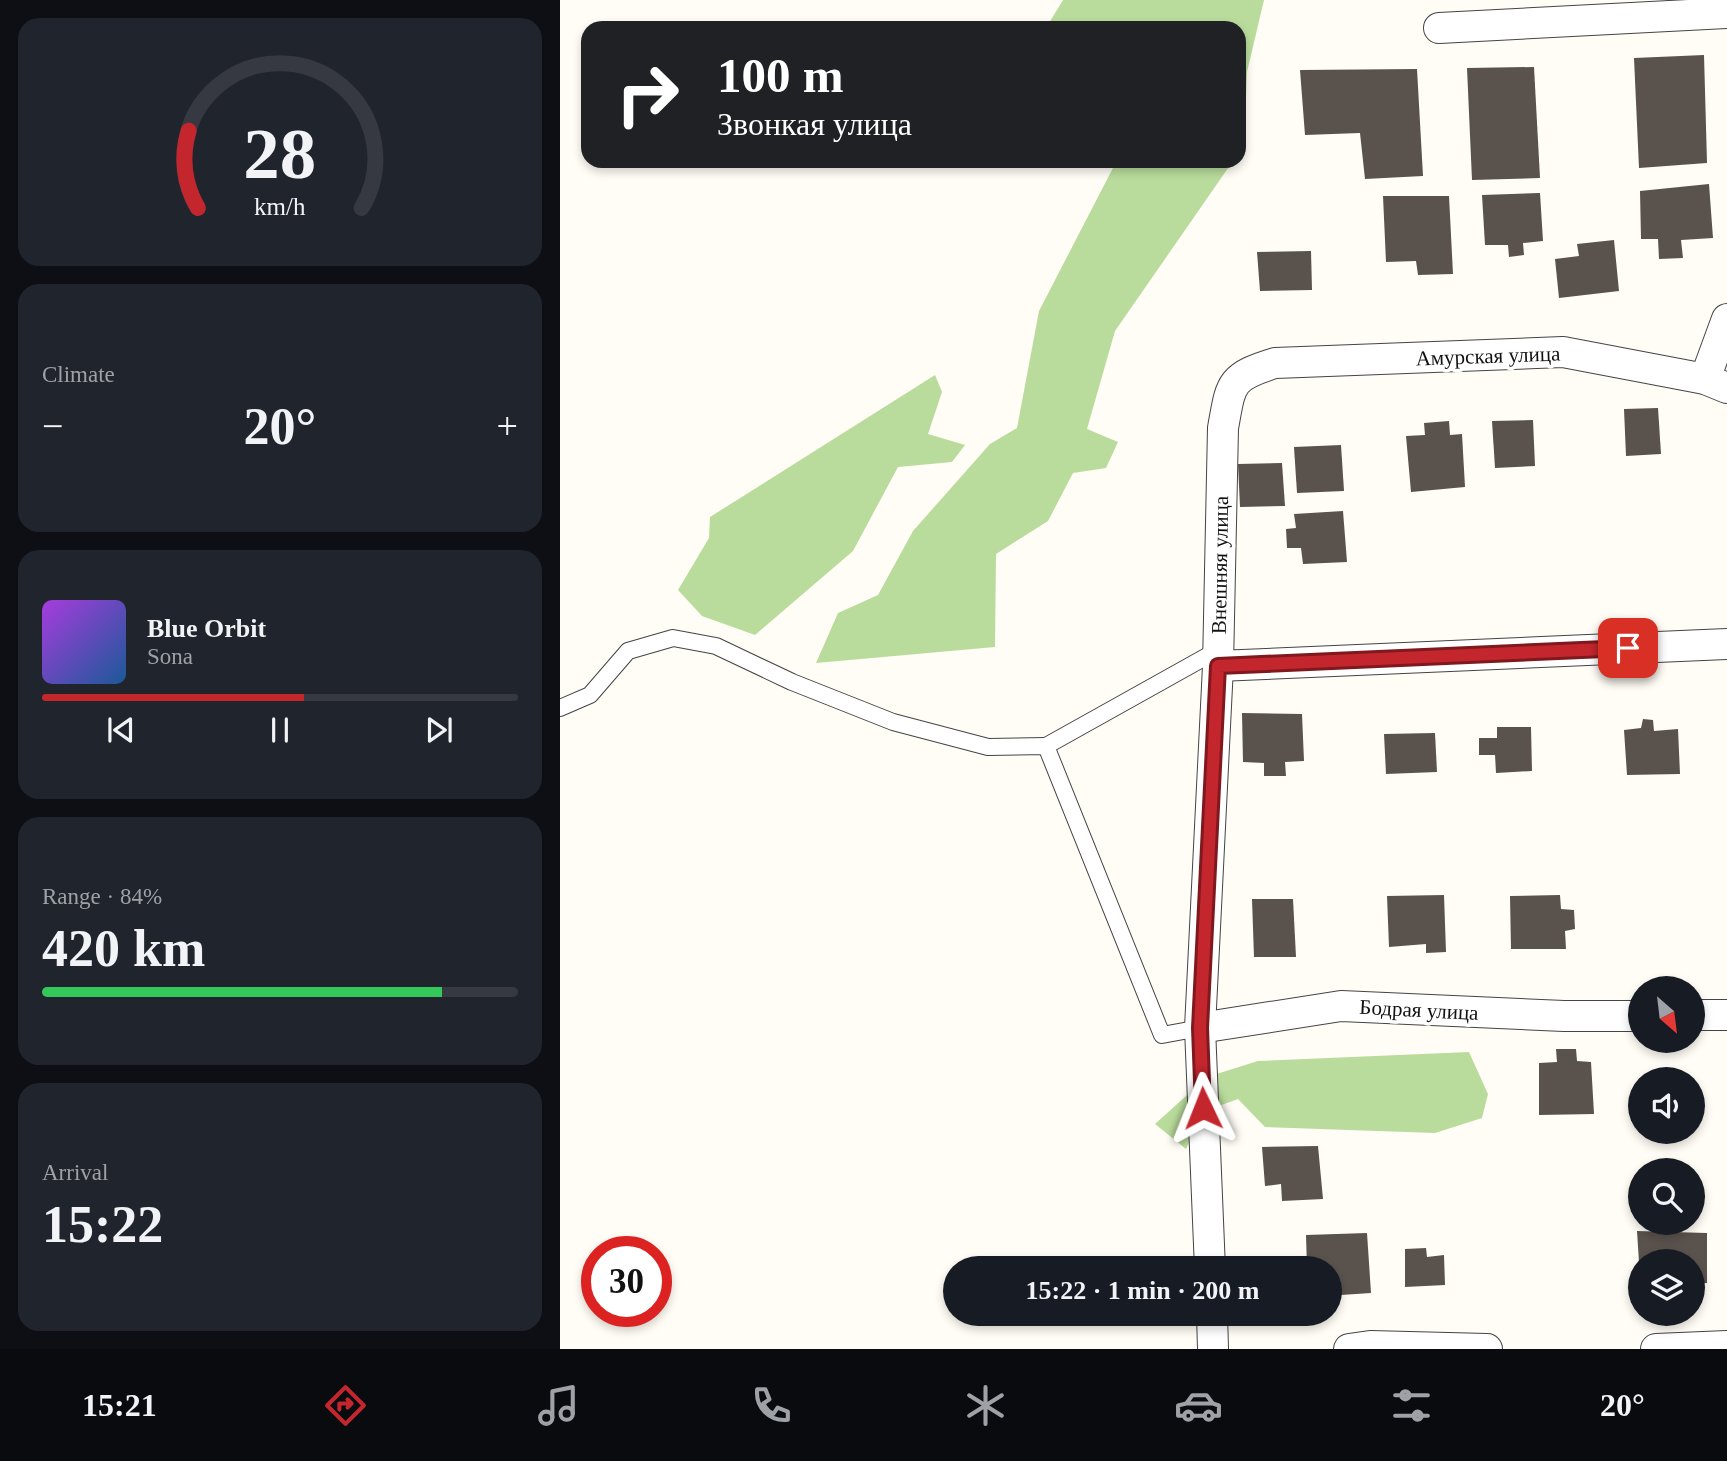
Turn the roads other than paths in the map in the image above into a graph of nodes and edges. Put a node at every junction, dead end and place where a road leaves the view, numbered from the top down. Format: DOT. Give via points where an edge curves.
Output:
graph roads {
  1 [pos="1727,13"];
  2 [pos="1439,28"];
  3 [pos="1727,319"];
  4 [pos="1246,372"];
  5 [pos="1716,383"];
  6 [pos="1727,644"];
  7 [pos="1218,658"];
  8 [pos="560,708"];
  9 [pos="1046,746"];
  10 [pos="1705,1015"];
  11 [pos="1727,1015"];
  12 [pos="1628,1016"];
  13 [pos="1200,1028"];
  14 [pos="1209,1256"];
  15 [pos="1212,1326"];
  16 [pos="1727,1346"];
  17 [pos="1213,1349"];
  18 [pos="1349,1349"];
  19 [pos="1487,1349"];
  20 [pos="1656,1349"];
  1 -- 2 [label="street"];
  3 -- 5 [label="street"];
  4 -- 5 [label="street, Амурская улица" via="1275,363 1563,352"];
  4 -- 7 [label="street, Внешняя улица" via="1229,391 1223,428"];
  6 -- 7 [label="street"];
  7 -- 9 [label="lane"];
  7 -- 13 [label="street, Внешняя улица"];
  8 -- 9 [label="lane" via="590,695 628,651 673,638 716,646 893,722 988,747"];
  9 -- 13 [label="lane" via="1162,1035"];
  10 -- 11 [label="street"];
  12 -- 13 [label="street, Бодрая улица" via="1341,1006"];
  13 -- 14 [label="street, Внешняя улица"];
  15 -- 17 [label="street"];
  16 -- 20 [label="street"];
  18 -- 19 [label="street"];
}
